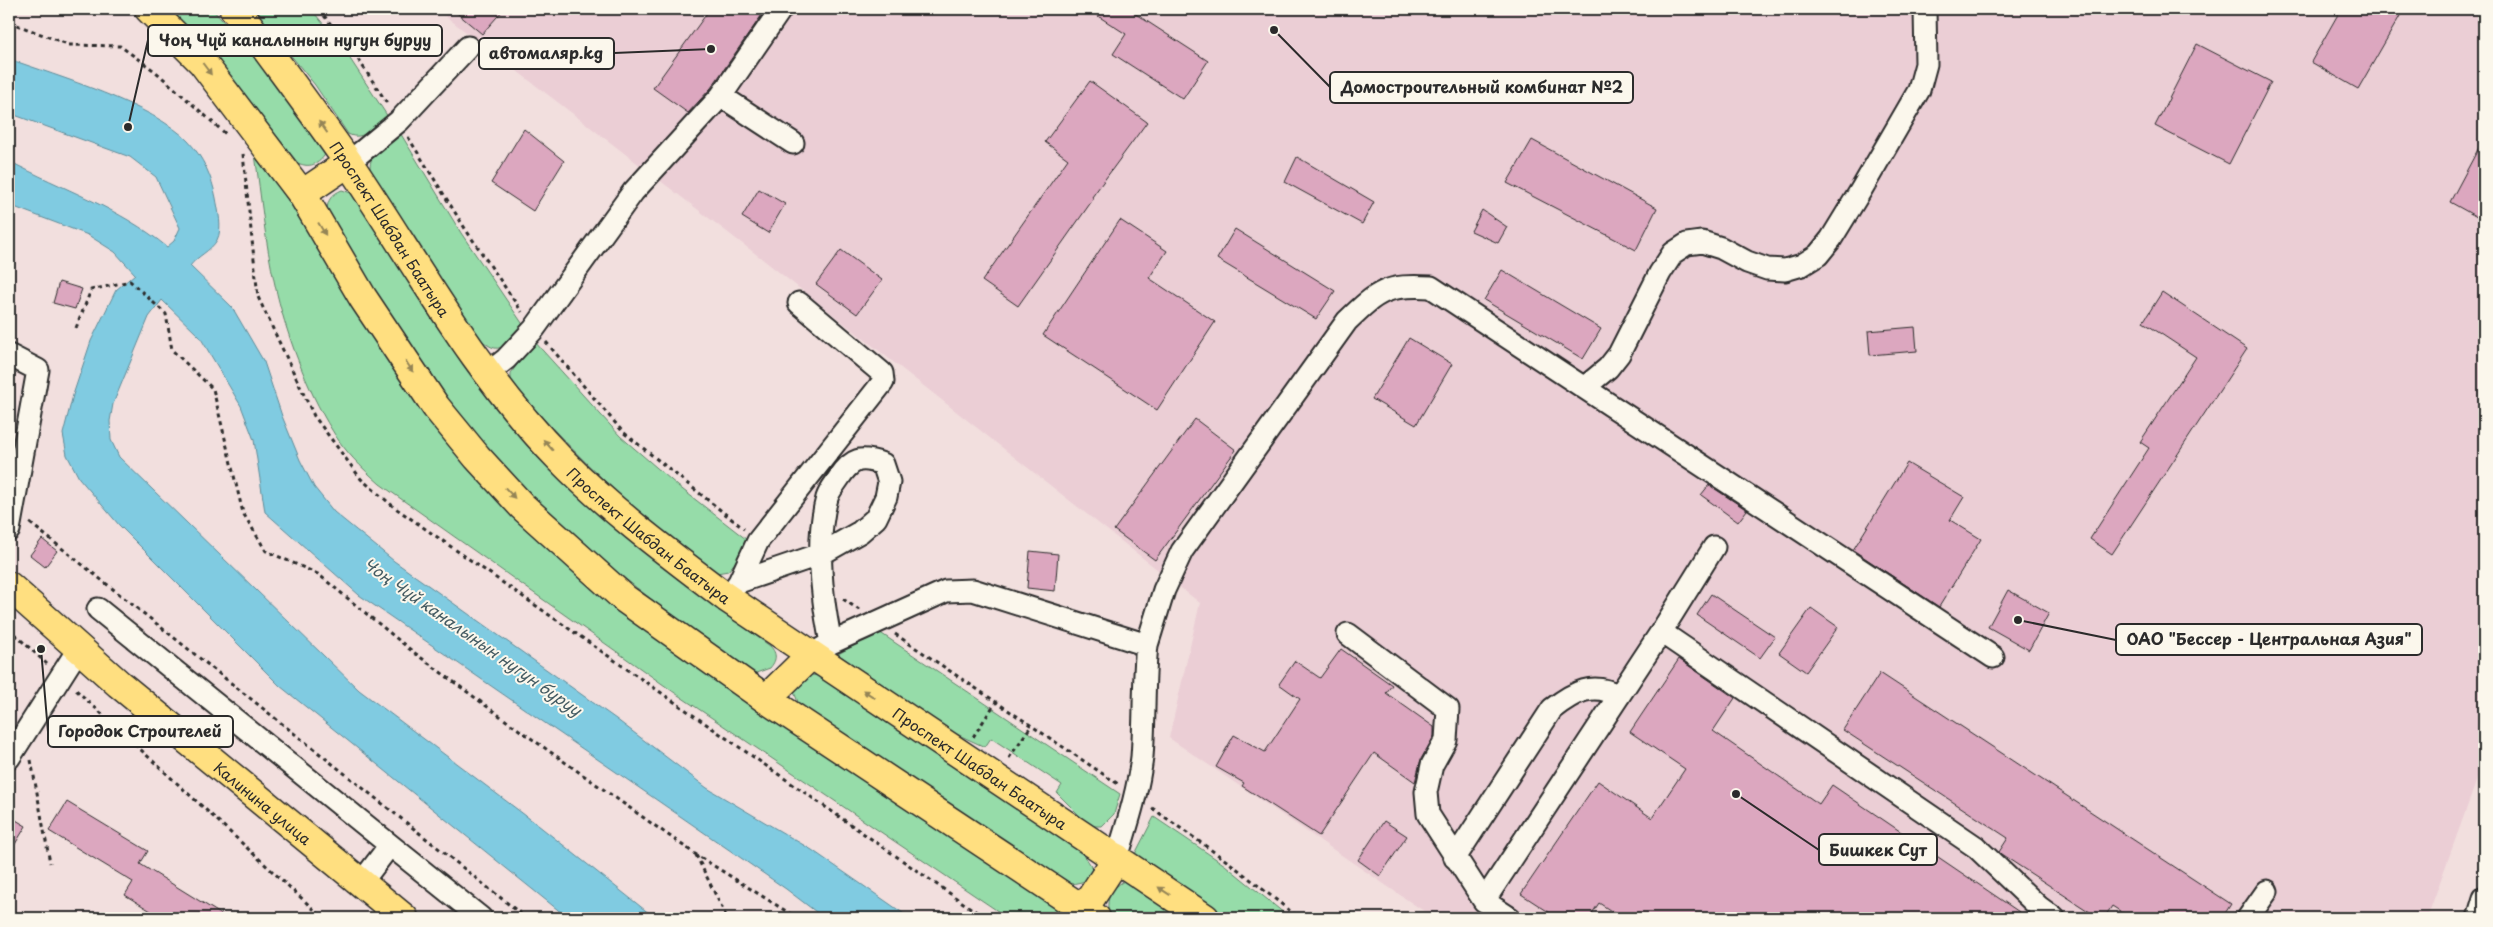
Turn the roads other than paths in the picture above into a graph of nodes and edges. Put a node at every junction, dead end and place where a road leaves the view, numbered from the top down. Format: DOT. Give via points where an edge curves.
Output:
graph roads {
  1 [pos="149,9"];
  2 [pos="234,9"];
  3 [pos="781,9"];
  4 [pos="1925,9"];
  5 [pos="468,47"];
  6 [pos="720,96"];
  7 [pos="793,143"];
  8 [pos="348,163"];
  9 [pos="302,194"];
  10 [pos="799,303"];
  11 [pos="9,355"];
  12 [pos="487,374"];
  13 [pos="1585,387"];
  14 [pos="11,520"];
  15 [pos="1714,547"];
  16 [pos="9,586"];
  17 [pos="733,590"];
  18 [pos="98,609"];
  19 [pos="1661,632"];
  20 [pos="1348,634"];
  21 [pos="1147,645"];
  22 [pos="79,648"];
  23 [pos="820,649"];
  24 [pos="1993,657"];
  25 [pos="1619,696"];
  26 [pos="766,699"];
  27 [pos="9,758"];
  28 [pos="390,845"];
  29 [pos="1117,858"];
  30 [pos="1455,858"];
  31 [pos="361,883"];
  32 [pos="2268,890"];
  33 [pos="2484,898"];
  34 [pos="1484,901"];
  35 [pos="1089,914"];
  36 [pos="404,918"];
  37 [pos="481,918"];
  38 [pos="1205,918"];
  39 [pos="1510,918"];
  40 [pos="2054,918"];
  41 [pos="2248,918"];
  42 [pos="2478,918"];
  1 -- 9 [label="main road, one-way" via="202,62"];
  8 -- 2 [label="main road, Проспект Шабдан Баатыра, one-way" via="246,20"];
  3 -- 6 [label="lane"];
  4 -- 13 [label="lane" via="1926,64 1919,90 1861,190 1818,255 1802,266 1785,270 1767,269 1702,242 1687,244 1673,252 1660,272 1613,361"];
  5 -- 8 [label="lane" via="399,121"];
  6 -- 7 [label="lane"];
  6 -- 12 [label="lane" via="633,192 534,329"];
  8 -- 9 [label="main road"];
  8 -- 12 [label="main road, Проспект Шабдан Баатыра"];
  9 -- 26 [label="main road, one-way" via="363,298 436,407 496,478 522,506 625,599"];
  10 -- 17 [label="lane" via="882,373 883,382 758,541"];
  11 -- 14 [label="lane" via="38,370"];
  17 -- 12 [label="main road, Проспект Шабдан Баатыра, one-way" via="652,541 602,500 560,459"];
  13 -- 21 [label="lane" via="1431,287 1392,288 1374,295 1347,321 1182,551 1164,590"];
  13 -- 24 [label="lane"];
  15 -- 19 [label="lane"];
  16 -- 22 [label="main road, Калинина улица"];
  17 -- 23 [label="main road, Проспект Шабдан Баатыра"];
  17 -- 23 [label="lane" via="822,554 827,622"];
  18 -- 28 [label="lane"];
  19 -- 25 [label="lane"];
  19 -- 40 [label="lane" via="1976,848"];
  20 -- 30 [label="lane" via="1448,709 1446,740 1432,765 1426,792 1428,814"];
  21 -- 23 [label="lane" via="973,590 960,589 931,597"];
  21 -- 29 [label="lane" via="1141,759 1135,796"];
  22 -- 27 [label="lane"];
  22 -- 31 [label="main road, Калинина улица"];
  23 -- 26 [label="main road"];
  29 -- 23 [label="main road, Проспект Шабдан Баатыра, one-way"];
  25 -- 30 [label="lane" via="1606,689 1588,689 1568,696 1552,708"];
  25 -- 34 [label="lane"];
  26 -- 35 [label="main road"];
  28 -- 31 [label="lane"];
  28 -- 37 [label="lane"];
  29 -- 35 [label="main road"];
  38 -- 29 [label="main road, Проспект Шабдан Баатыра, one-way"];
  30 -- 34 [label="lane"];
  31 -- 36 [label="main road, Калинина улица"];
  32 -- 41 [label="lane"];
  33 -- 42 [label="lane"];
  34 -- 39 [label="lane"];
}
